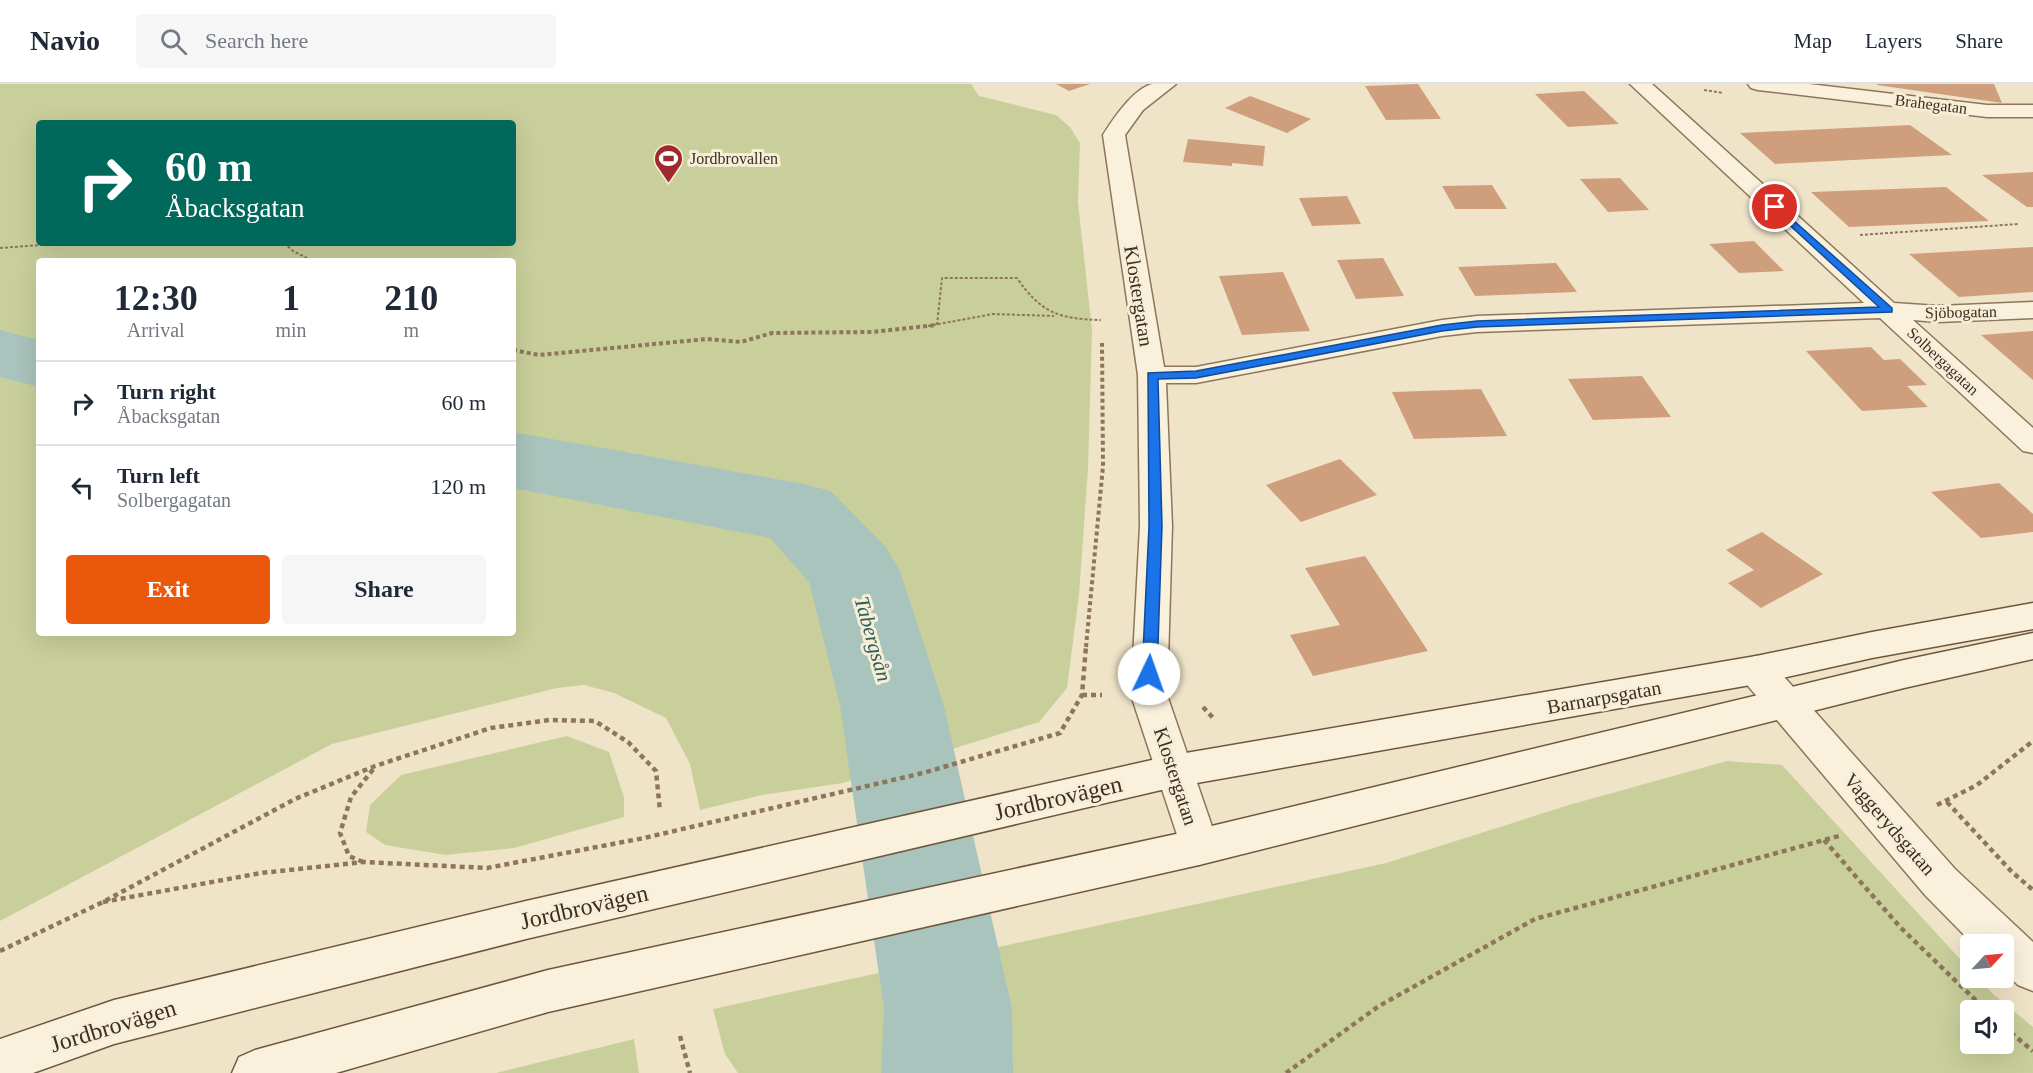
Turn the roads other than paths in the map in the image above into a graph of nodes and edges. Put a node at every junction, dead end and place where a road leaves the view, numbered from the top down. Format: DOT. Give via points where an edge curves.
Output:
graph roads {
  1 [pos="1166,84"];
  2 [pos="1640,84"];
  3 [pos="1758,84"];
  4 [pos="2033,111"];
  5 [pos="1889,310"];
  6 [pos="2033,310"];
  7 [pos="1152,375"];
  8 [pos="2033,444"];
  9 [pos="2033,616"];
  10 [pos="2033,646"];
  11 [pos="1756,670"];
  12 [pos="1784,704"];
  13 [pos="1174,771"];
  14 [pos="1199,847"];
  15 [pos="2033,970"];
  16 [pos="0,1062"];
  17 [pos="255,1073"];
  1 -- 7 [label="street, Klostergatan" via="1148,93 1124,116 1114,135"];
  2 -- 5 [label="street, Solbergagatan"];
  3 -- 4 [label="street, Brahegatan" via="1987,111"];
  5 -- 6 [label="street, Sjöbogatan" via="1938,314"];
  5 -- 7 [label="street, Sjöbogatan" via="1477,324 1196,375"];
  5 -- 8 [label="street, Solbergagatan"];
  7 -- 13 [label="street, Klostergatan" via="1156,526 1149,695"];
  9 -- 11 [label="street, Barnarpsgatan"];
  10 -- 12 [label="street"];
  11 -- 12 [label="street, Vaggerydsgatan"];
  11 -- 13 [label="street, Barnarpsgatan"];
  12 -- 14 [label="street"];
  12 -- 15 [label="street, Vaggerydsgatan" via="1978,920"];
  13 -- 14 [label="street, Klostergatan"];
  13 -- 16 [label="street, Jordbrovägen" via="526,920 114,1022"];
  14 -- 17 [label="street" via="548,991"];
}
